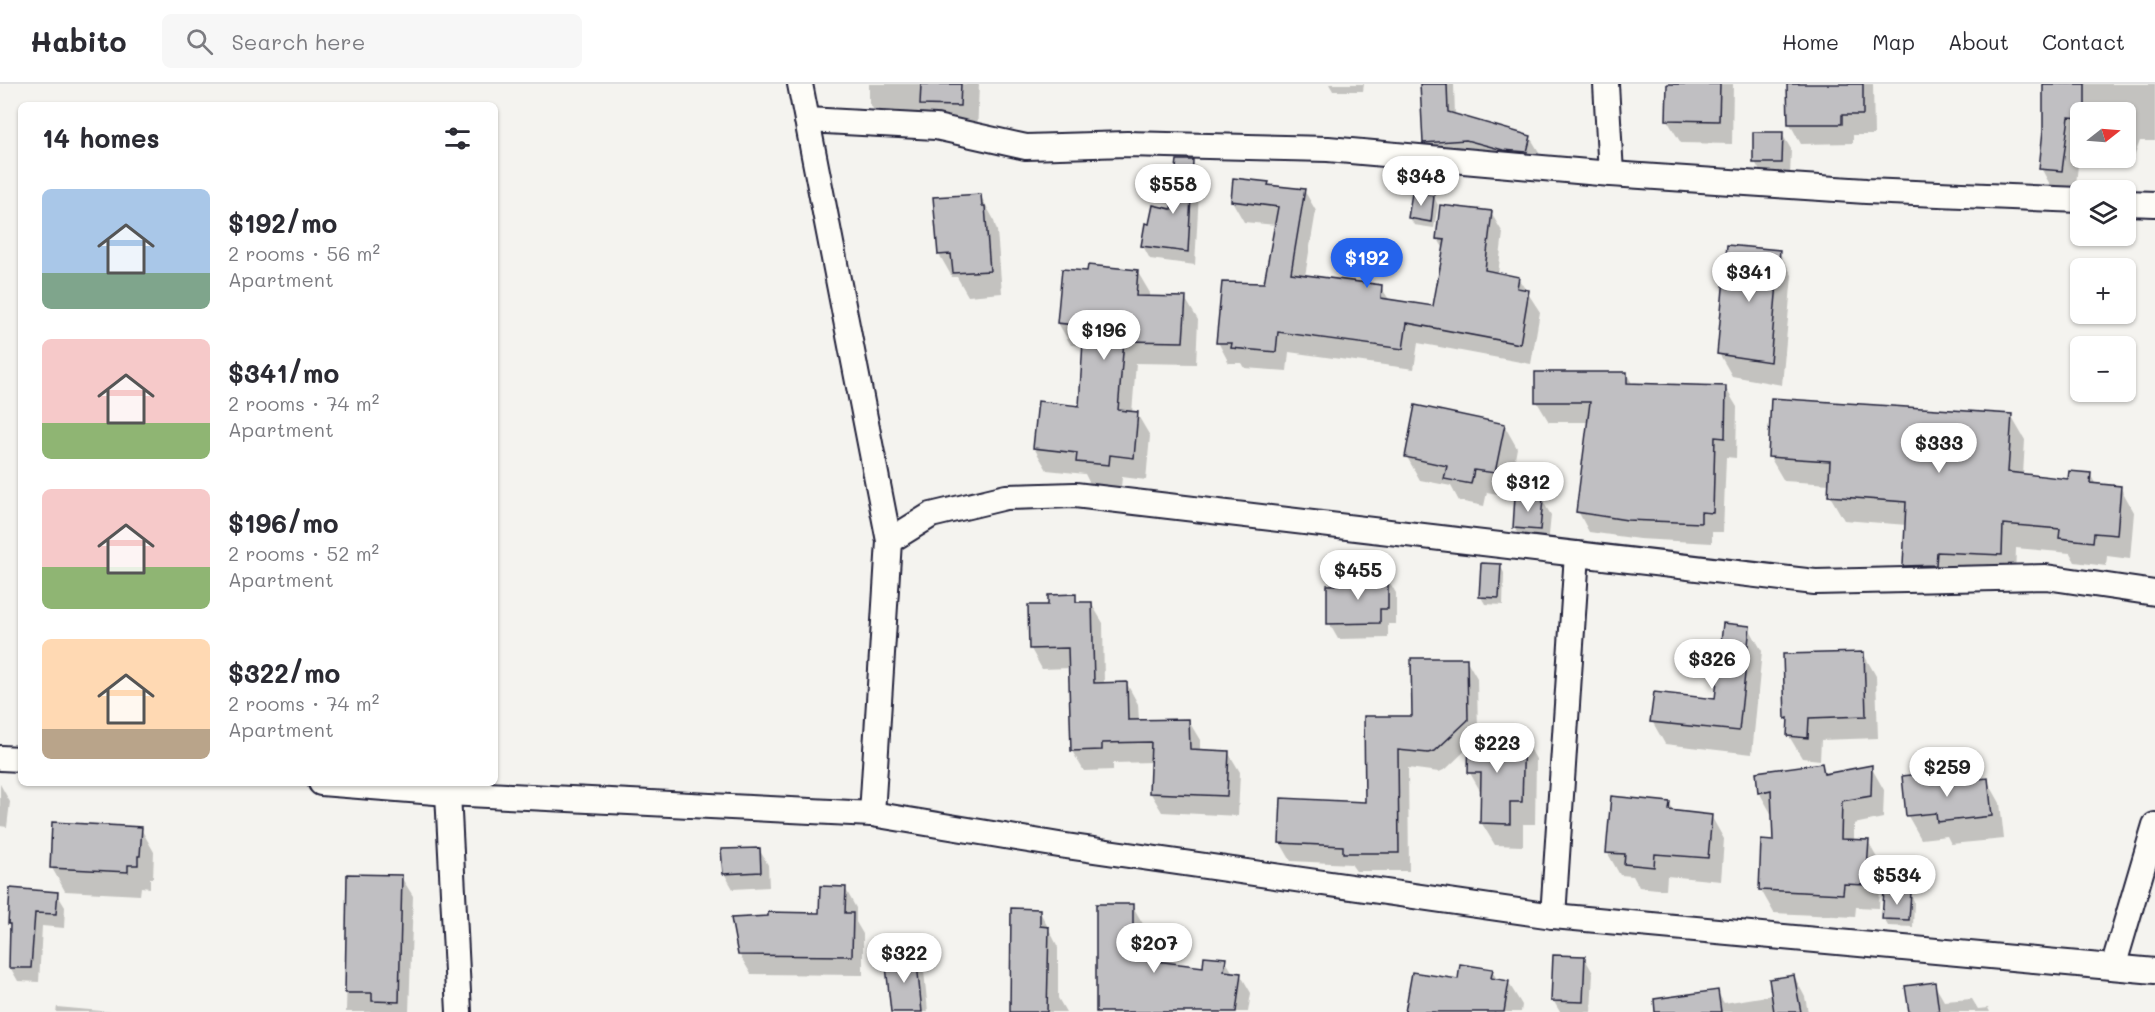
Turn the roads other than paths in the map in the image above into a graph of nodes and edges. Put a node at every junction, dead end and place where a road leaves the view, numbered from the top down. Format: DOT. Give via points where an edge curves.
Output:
graph roads {
  1 [pos="800,84"];
  2 [pos="1606,84"];
  3 [pos="807,120"];
  4 [pos="1611,174"];
  5 [pos="2070,200"];
  6 [pos="2136,203"];
  7 [pos="2155,204"];
  8 [pos="889,541"];
  9 [pos="1577,554"];
  10 [pos="2155,593"];
  11 [pos="0,758"];
  12 [pos="18,759"];
  13 [pos="359,786"];
  14 [pos="448,793"];
  15 [pos="872,813"];
  16 [pos="2155,825"];
  17 [pos="1553,916"];
  18 [pos="2113,967"];
  19 [pos="2155,971"];
  20 [pos="459,1012"];
  1 -- 3 [label="street"];
  2 -- 4 [label="street"];
  3 -- 4 [label="street" via="936,127 1026,147 1127,144 1328,149"];
  3 -- 8 [label="street"];
  4 -- 5 [label="street"];
  6 -- 7 [label="street"];
  8 -- 9 [label="street" via="931,515 1006,497 1075,495"];
  8 -- 15 [label="street"];
  9 -- 10 [label="street" via="1815,582 2046,577"];
  9 -- 17 [label="street"];
  11 -- 12 [label="street"];
  13 -- 14 [label="street"];
  14 -- 15 [label="street"];
  14 -- 20 [label="street"];
  15 -- 17 [label="street"];
  16 -- 18 [label="street"];
  17 -- 18 [label="street"];
  18 -- 19 [label="street"];
}
